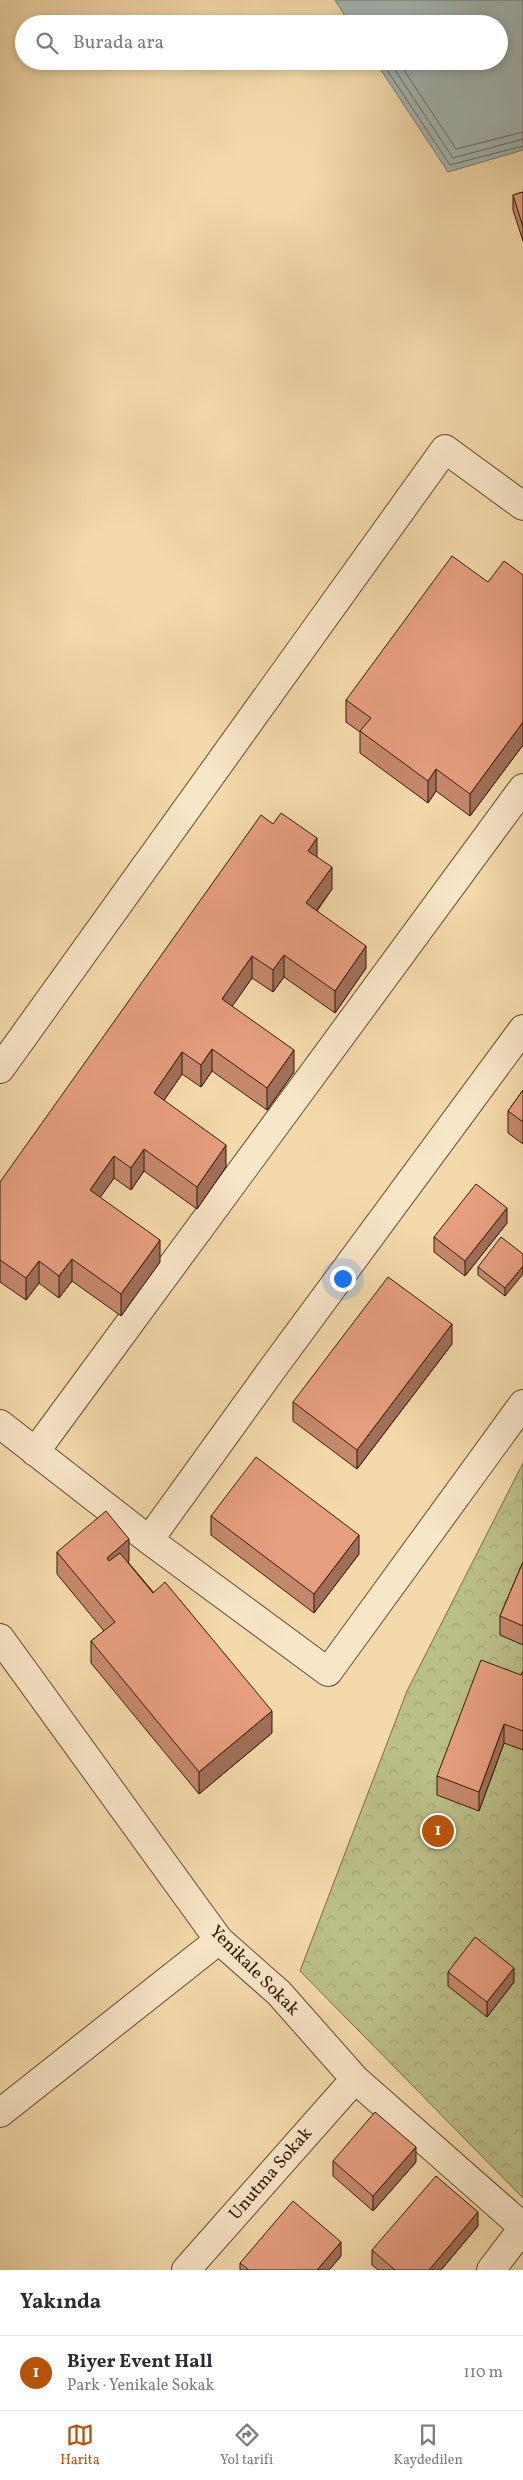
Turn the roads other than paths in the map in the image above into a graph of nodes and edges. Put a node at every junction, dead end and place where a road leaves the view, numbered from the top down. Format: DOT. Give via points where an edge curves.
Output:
graph roads {
  1 [pos="523,506"];
  2 [pos="523,788"];
  3 [pos="523,1030"];
  4 [pos="0,1069"];
  5 [pos="523,1404"];
  6 [pos="0,1424"];
  7 [pos="35,1452"];
  8 [pos="149,1540"];
  9 [pos="0,1638"];
  10 [pos="219,1940"];
  11 [pos="355,2079"];
  12 [pos="0,2113"];
  13 [pos="523,2228"];
  14 [pos="186,2270"];
  15 [pos="491,2270"];
  1 -- 4 [label="street" via="445,449"];
  2 -- 7 [label="street"];
  3 -- 8 [label="street" via="272,1368"];
  5 -- 8 [label="street" via="328,1672"];
  6 -- 7 [label="street"];
  7 -- 8 [label="street"];
  9 -- 10 [label="street, Yenikale Sokak"];
  10 -- 11 [label="street, Yenikale Sokak" via="279,1993"];
  10 -- 12 [label="street"];
  11 -- 13 [label="street, Yenikale Sokak"];
  11 -- 14 [label="street, Unutma Sokak"];
  13 -- 15 [label="street"];
}
